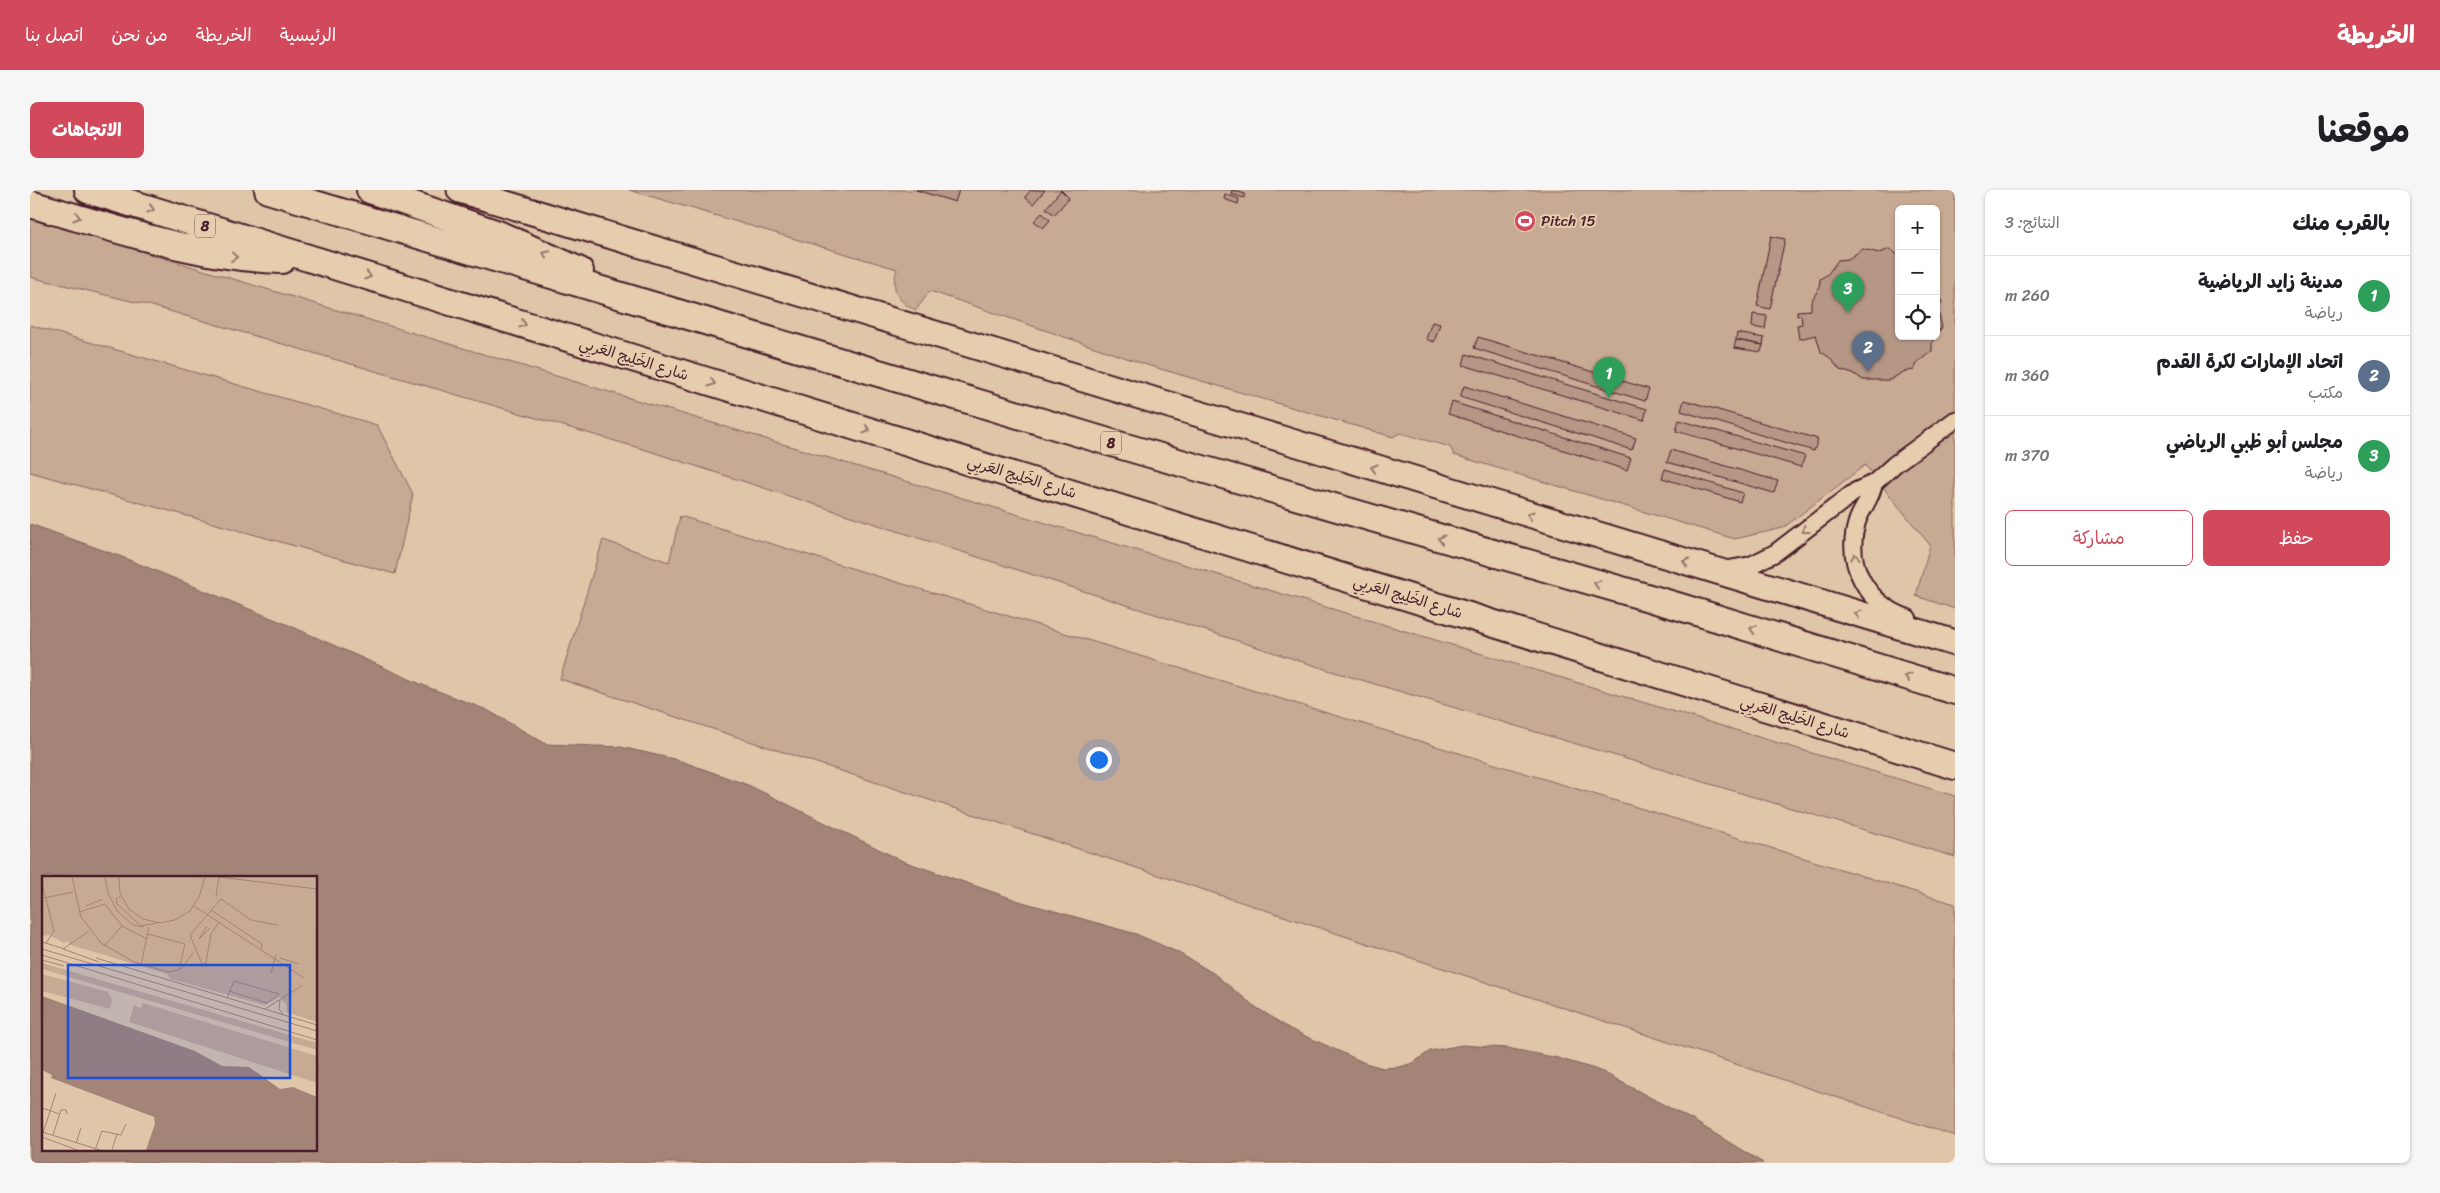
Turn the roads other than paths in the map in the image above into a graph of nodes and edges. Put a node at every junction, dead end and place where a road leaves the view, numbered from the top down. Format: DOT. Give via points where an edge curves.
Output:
graph roads {
  1 [pos="88,190"];
  2 [pos="268,190"];
  3 [pos="370,190"];
  4 [pos="460,190"];
  5 [pos="30,204"];
  6 [pos="322,261"];
  7 [pos="619,296"];
  8 [pos="1955,420"];
  9 [pos="1874,483"];
  10 [pos="1712,570"];
  11 [pos="1955,633"];
  12 [pos="1955,643"];
  13 [pos="1955,691"];
  14 [pos="1955,766"];
  1 -- 6 [label="highway, شارع الخَلِيج العَربِي / 8, one-way"];
  2 -- 7 [label="highway, 8"];
  7 -- 3 [label="highway, one-way" via="578,270 537,250"];
  10 -- 4 [label="main road, one-way"];
  5 -- 6 [label="highway, one-way" via="227,256"];
  6 -- 14 [label="highway, شارع الخَلِيج العَربِي / 8, one-way"];
  13 -- 7 [label="highway, 8, one-way"];
  8 -- 9 [label="street"];
  9 -- 10 [label="street, one-way" via="1856,492 1763,560 1738,568"];
  11 -- 9 [label="street, one-way" via="1894,613 1874,599 1860,580 1854,556 1854,533"];
  12 -- 10 [label="main road, one-way"];
}
